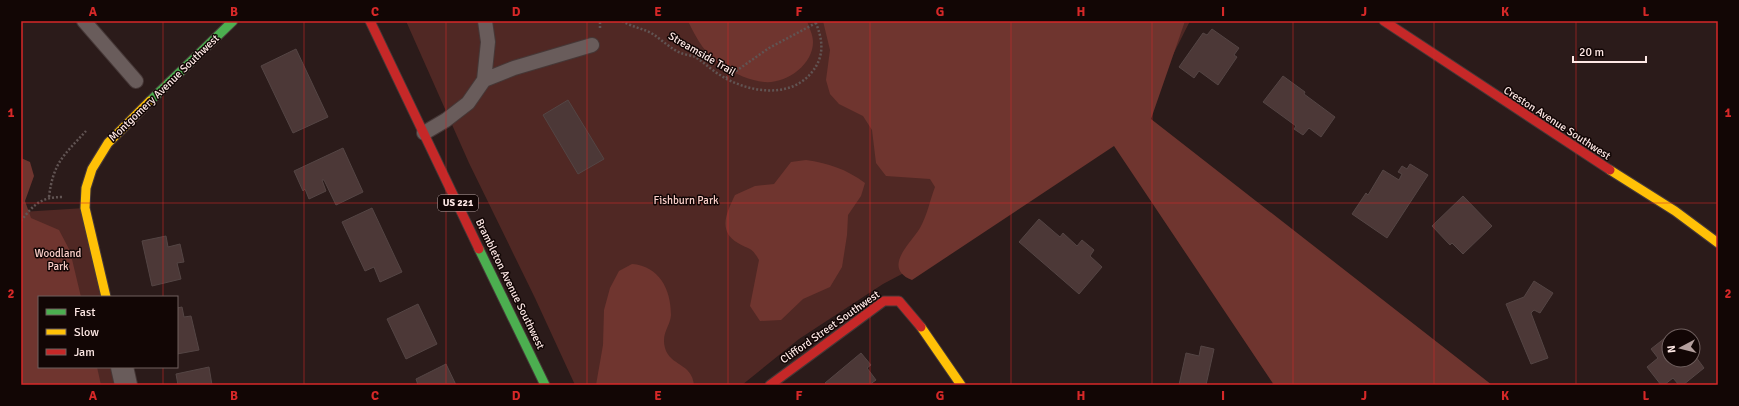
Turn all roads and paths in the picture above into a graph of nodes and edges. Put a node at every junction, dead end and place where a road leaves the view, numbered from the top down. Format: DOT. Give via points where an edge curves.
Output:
graph roads {
  1 [pos="84,21"];
  2 [pos="233,21"];
  3 [pos="370,21"];
  4 [pos="485,21"];
  5 [pos="622,21"];
  6 [pos="1384,21"];
  7 [pos="815,22"];
  8 [pos="592,45"];
  9 [pos="725,78"];
  10 [pos="484,80"];
  11 [pos="136,82"];
  12 [pos="424,133"];
  13 [pos="49,197"];
  14 [pos="21,221"];
  15 [pos="1718,243"];
  16 [pos="106,296"];
  17 [pos="122,368"];
  18 [pos="126,385"];
  19 [pos="545,385"];
  20 [pos="770,385"];
  21 [pos="961,385"];
  1 -- 11 [label="lane"];
  2 -- 16 [label="street, Montgomery Avenue Southwest" via="115,135 104,147 91,170 84,196 85,208"];
  3 -- 12 [label="street, Brambleton Avenue Southwest / US 221"];
  4 -- 10 [label="lane" via="488,42"];
  5 -- 9 [label="path, Streamside Trail" via="637,29 648,31 680,52 695,57"];
  6 -- 15 [label="street, Creston Avenue Southwest" via="1675,212"];
  7 -- 9 [label="path" via="769,48"];
  7 -- 9 [label="path, Streamside Trail" via="822,52 818,64 799,83 777,90 756,90"];
  8 -- 10 [label="lane" via="514,68"];
  10 -- 12 [label="lane" via="468,103"];
  12 -- 19 [label="street, Brambleton Avenue Southwest / US 221"];
  13 -- 14 [label="path" via="32,206"];
  17 -- 18 [label="street"];
  20 -- 21 [label="street, Clifford Street Southwest" via="884,301 891,299 900,302 923,330"];
}
